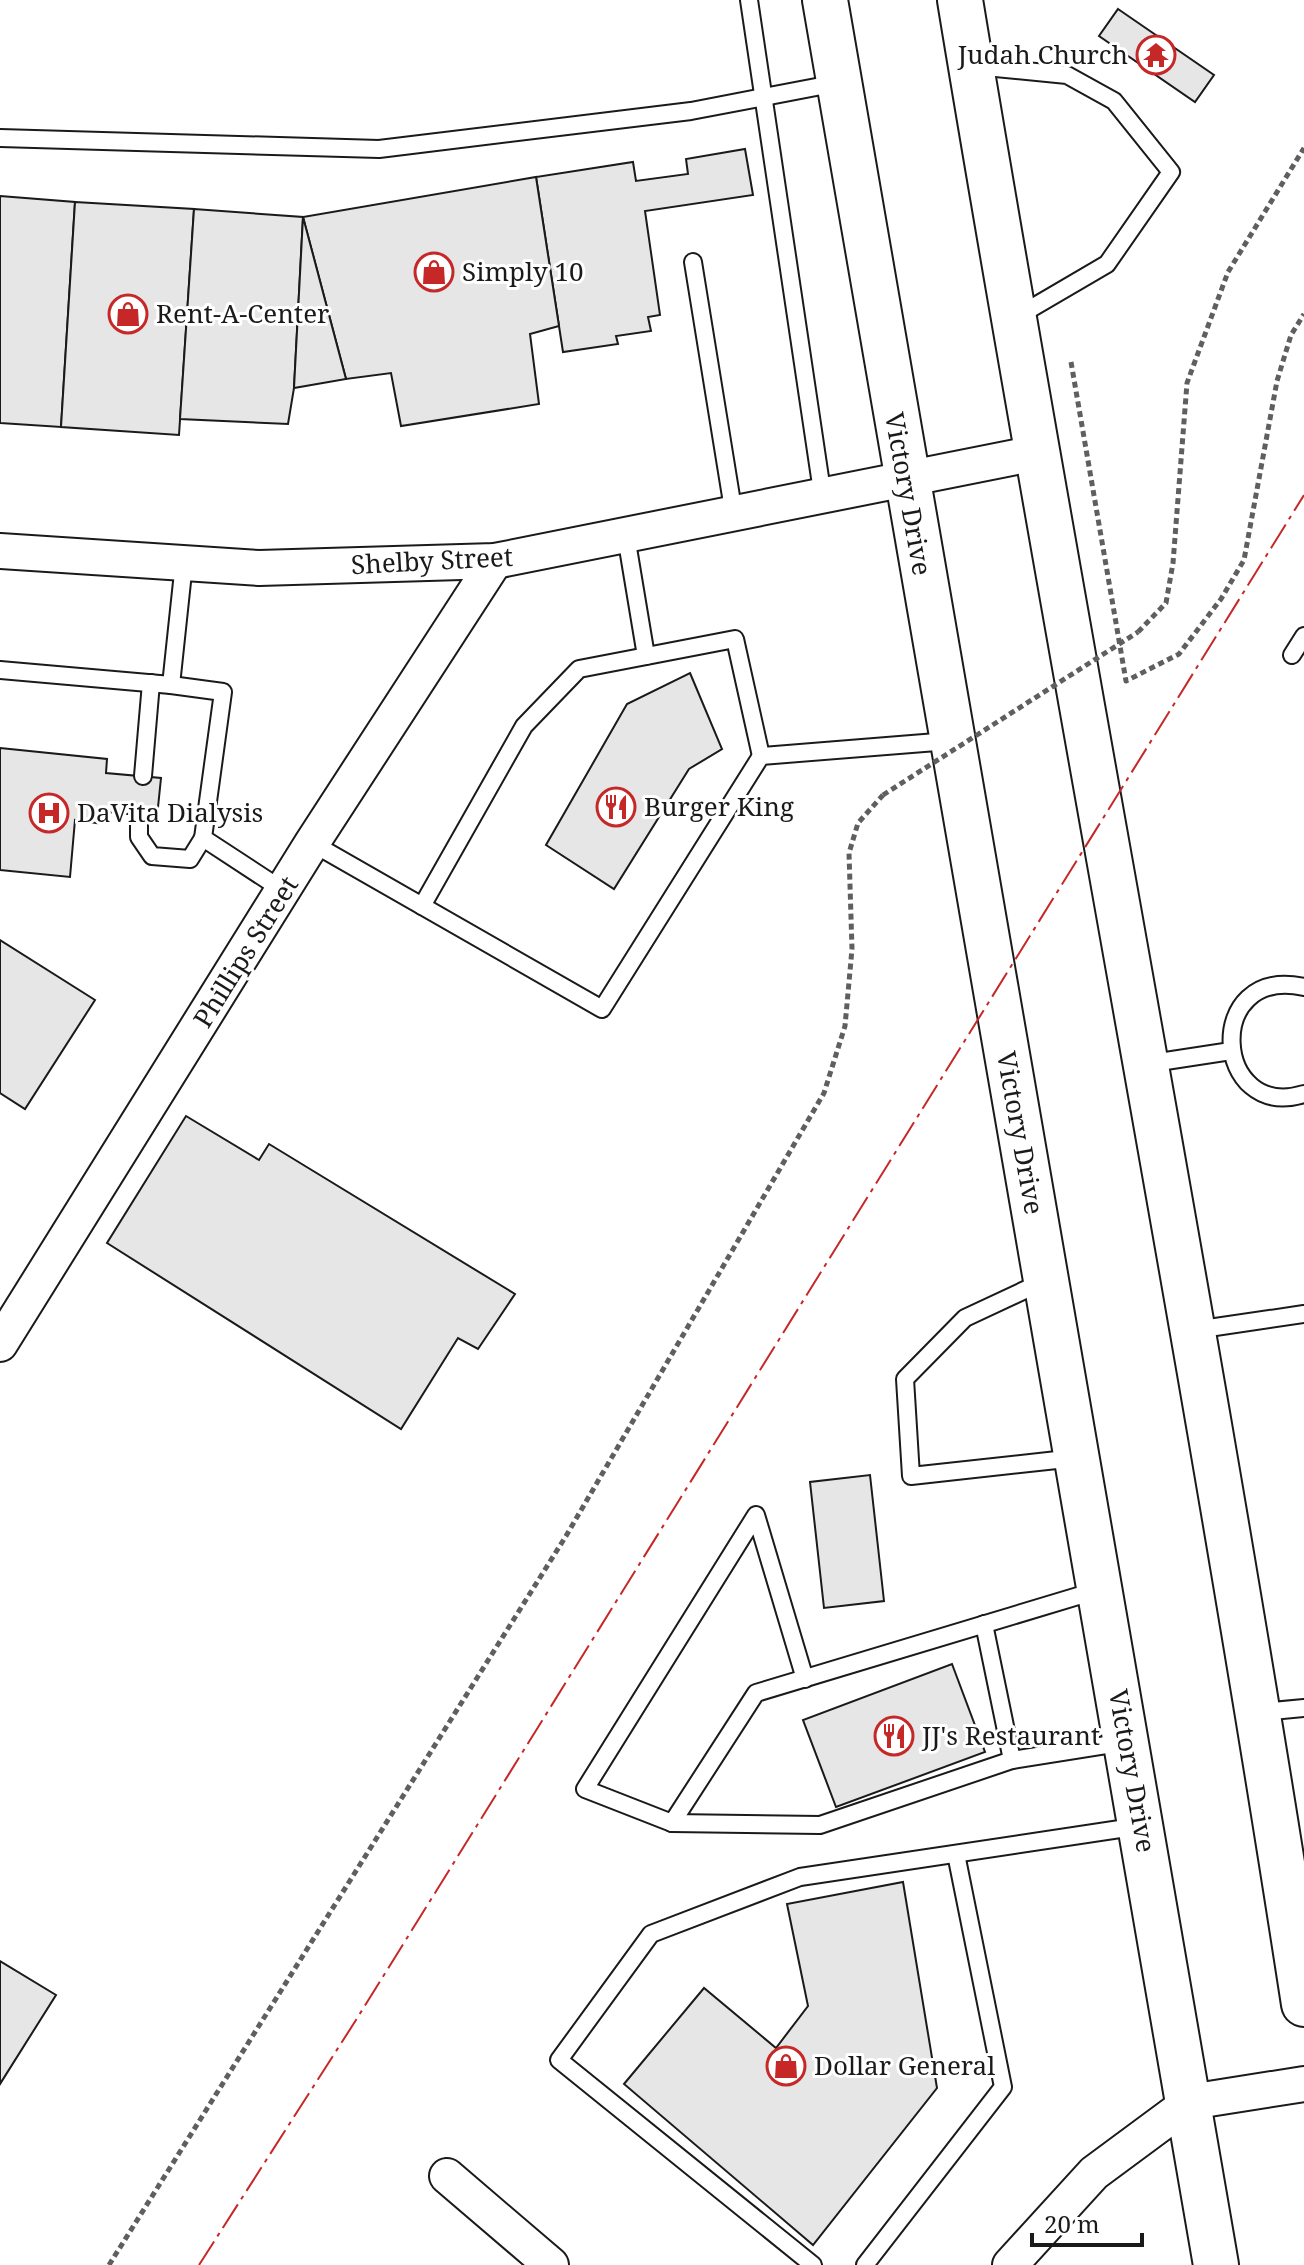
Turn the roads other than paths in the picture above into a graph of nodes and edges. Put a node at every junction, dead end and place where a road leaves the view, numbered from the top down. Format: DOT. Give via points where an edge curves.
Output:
graph roads {
  1 [pos="749,0"];
  2 [pos="825,0"];
  3 [pos="960,0"];
  4 [pos="970,66"];
  5 [pos="838,83"];
  6 [pos="764,97"];
  7 [pos="0,138"];
  8 [pos="693,262"];
  9 [pos="1013,319"];
  10 [pos="1036,453"];
  11 [pos="905,482"];
  12 [pos="823,498"];
  13 [pos="734,515"];
  14 [pos="626,536"];
  15 [pos="0,551"];
  16 [pos="495,561"];
  17 [pos="184,563"];
  18 [pos="1304,636"];
  19 [pos="1292,655"];
  20 [pos="646,656"];
  21 [pos="0,670"];
  22 [pos="151,683"];
  23 [pos="171,685"];
  24 [pos="951,741"];
  25 [pos="761,756"];
  26 [pos="143,776"];
  27 [pos="139,815"];
  28 [pos="203,838"];
  29 [pos="312,843"];
  30 [pos="284,891"];
  31 [pos="422,906"];
  32 [pos="1304,987"];
  33 [pos="1231,1051"];
  34 [pos="1144,1064"];
  35 [pos="1304,1094"];
  36 [pos="1046,1281"];
  37 [pos="1304,1314"];
  38 [pos="1191,1331"];
  39 [pos="0,1344"];
  40 [pos="1077,1458"];
  41 [pos="1100,1589"];
  42 [pos="984,1624"];
  43 [pos="805,1679"];
  44 [pos="1304,1708"];
  45 [pos="1259,1712"];
  46 [pos="1127,1741"];
  47 [pos="1012,1760"];
  48 [pos="672,1823"];
  49 [pos="1141,1826"];
  50 [pos="956,1854"];
  51 [pos="1304,2004"];
  52 [pos="1304,2084"];
  53 [pos="1190,2102"];
  54 [pos="447,2176"];
  55 [pos="1213,2263"];
  56 [pos="551,2265"];
  57 [pos="813,2265"];
  58 [pos="865,2265"];
  59 [pos="1010,2265"];
  1 -- 6 [label="lane"];
  2 -- 5 [label="highway, Victory Drive"];
  3 -- 4 [label="highway"];
  4 -- 9 [label="highway"];
  4 -- 9 [label="lane" via="1067,75 1114,101 1171,172 1107,264"];
  5 -- 6 [label="lane"];
  5 -- 11 [label="highway, Victory Drive"];
  6 -- 7 [label="lane" via="691,111 379,149"];
  6 -- 12 [label="lane"];
  8 -- 13 [label="lane"];
  9 -- 10 [label="highway"];
  10 -- 11 [label="street, Shelby Street"];
  10 -- 34 [label="highway"];
  11 -- 12 [label="street, Shelby Street"];
  11 -- 24 [label="highway, Victory Drive"];
  12 -- 13 [label="street, Shelby Street"];
  13 -- 14 [label="street, Shelby Street"];
  14 -- 16 [label="street, Shelby Street"];
  14 -- 20 [label="lane"];
  15 -- 17 [label="street, Shelby Street"];
  16 -- 17 [label="street, Shelby Street" via="259,568"];
  16 -- 29 [label="street, Phillips Street"];
  17 -- 23 [label="lane"];
  18 -- 19 [label="lane"];
  20 -- 25 [label="lane" via="735,639"];
  20 -- 31 [label="lane" via="579,669 524,726"];
  21 -- 22 [label="lane"];
  22 -- 23 [label="lane"];
  22 -- 26 [label="lane"];
  23 -- 28 [label="lane" via="223,692"];
  24 -- 25 [label="lane"];
  24 -- 36 [label="highway, Victory Drive"];
  25 -- 31 [label="lane" via="602,1009"];
  27 -- 28 [label="lane" via="139,837 152,856 190,859"];
  28 -- 30 [label="lane"];
  29 -- 30 [label="street, Phillips Street"];
  29 -- 31 [label="lane"];
  30 -- 39 [label="street, Phillips Street"];
  32 -- 33 [label="lane" via="1270,986 1253,994 1232,1024"];
  33 -- 34 [label="lane"];
  33 -- 35 [label="lane" via="1242,1077 1257,1089 1274,1096"];
  34 -- 38 [label="highway"];
  36 -- 40 [label="highway, Victory Drive"];
  36 -- 40 [label="lane" via="965,1318 905,1379 911,1476"];
  37 -- 38 [label="lane"];
  38 -- 45 [label="highway"];
  40 -- 41 [label="highway, Victory Drive"];
  41 -- 42 [label="lane"];
  41 -- 46 [label="highway, Victory Drive"];
  42 -- 43 [label="lane"];
  42 -- 47 [label="lane"];
  43 -- 48 [label="lane" via="756,1693"];
  43 -- 48 [label="lane" via="756,1515 585,1789"];
  44 -- 45 [label="lane"];
  45 -- 51 [label="highway"];
  46 -- 47 [label="lane"];
  46 -- 49 [label="highway, Victory Drive"];
  47 -- 48 [label="lane" via="820,1825"];
  49 -- 50 [label="lane"];
  49 -- 53 [label="highway, Victory Drive"];
  50 -- 57 [label="lane" via="800,1877 651,1934 559,2060"];
  50 -- 58 [label="lane" via="1003,2087"];
  52 -- 53 [label="street"];
  53 -- 55 [label="highway, Victory Drive"];
  53 -- 59 [label="street" via="1094,2173"];
  54 -- 56 [label="street"];
}
